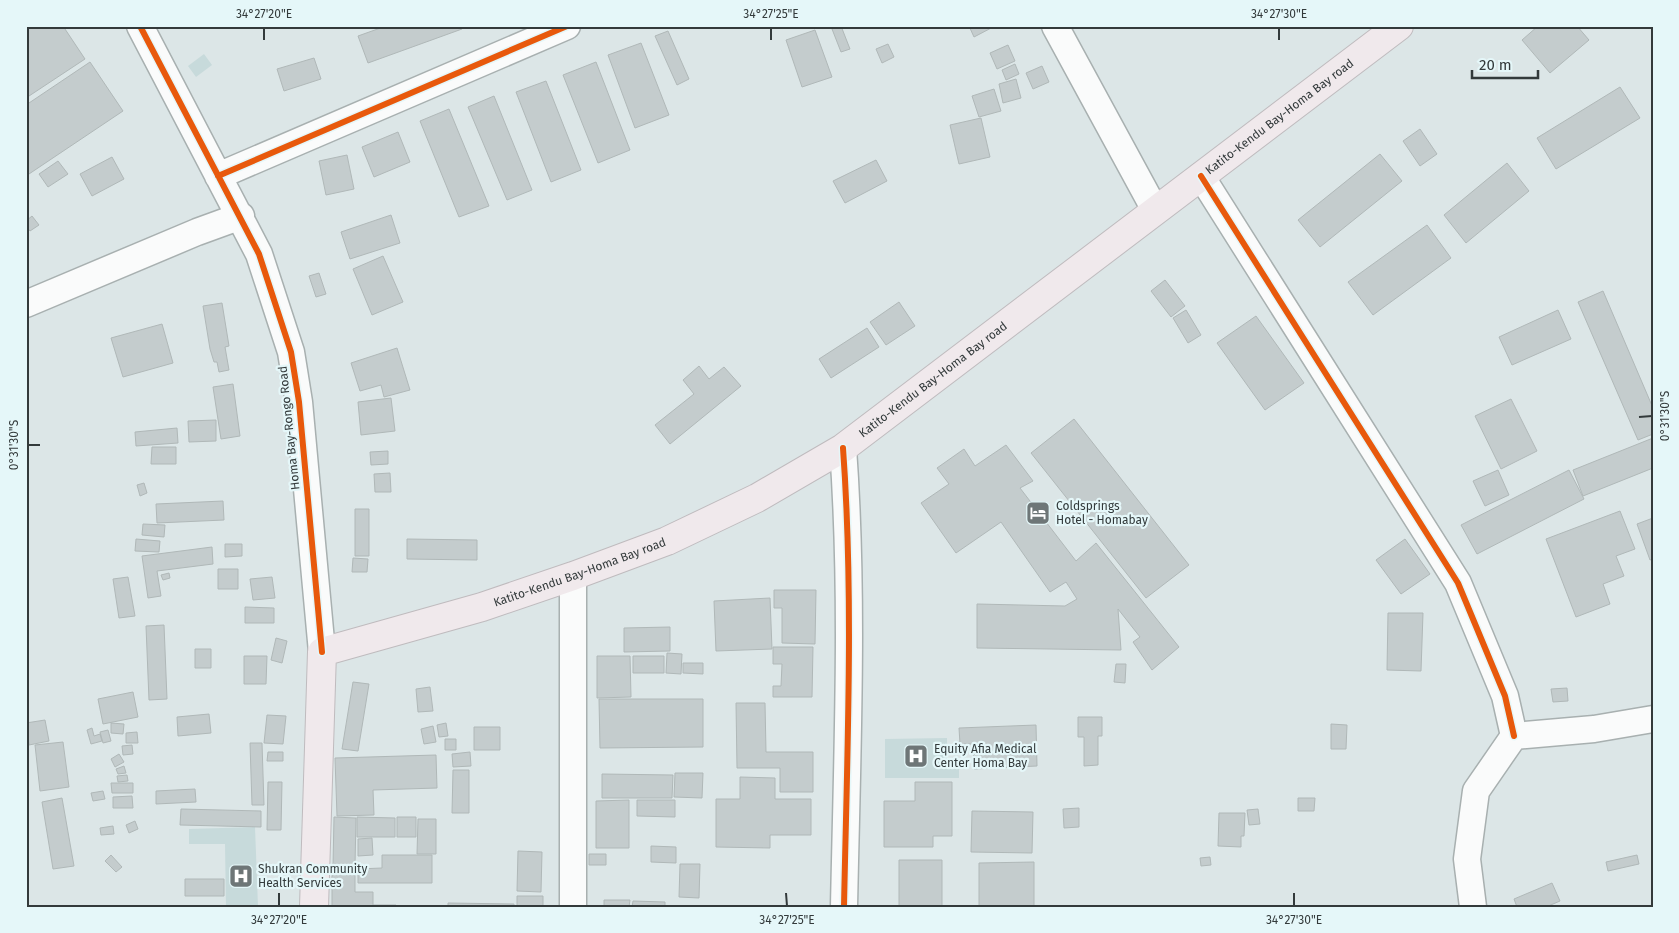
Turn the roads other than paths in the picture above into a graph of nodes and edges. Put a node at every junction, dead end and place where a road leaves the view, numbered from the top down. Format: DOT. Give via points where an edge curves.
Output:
graph roads {
  1 [pos="140,26"];
  2 [pos="567,26"];
  3 [pos="1055,26"];
  4 [pos="1399,26"];
  5 [pos="218,176"];
  6 [pos="1201,176"];
  7 [pos="1155,210"];
  8 [pos="241,216"];
  9 [pos="26,304"];
  10 [pos="844,448"];
  11 [pos="573,576"];
  12 [pos="322,652"];
  13 [pos="1653,719"];
  14 [pos="1514,736"];
  15 [pos="314,907"];
  16 [pos="572,907"];
  17 [pos="844,907"];
  18 [pos="1473,907"];
  1 -- 5 [label="street, Homa Bay-Rongo Road"];
  2 -- 5 [label="street"];
  3 -- 7 [label="street"];
  4 -- 6 [label="highway, Katito-Kendu Bay-Homa Bay road"];
  5 -- 8 [label="street, Homa Bay-Rongo Road"];
  6 -- 7 [label="highway, Katito-Kendu Bay-Homa Bay road"];
  6 -- 14 [label="street" via="1458,583 1505,696"];
  7 -- 10 [label="highway, Katito-Kendu Bay-Homa Bay road"];
  8 -- 9 [label="street"];
  8 -- 12 [label="street, Homa Bay-Rongo Road" via="266,272 291,352 300,412"];
  10 -- 11 [label="highway, Katito-Kendu Bay-Homa Bay road" via="757,498 667,541"];
  10 -- 17 [label="street" via="849,676"];
  11 -- 12 [label="highway, Katito-Kendu Bay-Homa Bay road" via="482,607"];
  11 -- 16 [label="street"];
  12 -- 15 [label="highway"];
  13 -- 14 [label="street" via="1594,729"];
  14 -- 18 [label="street" via="1476,791 1467,859"];
}
